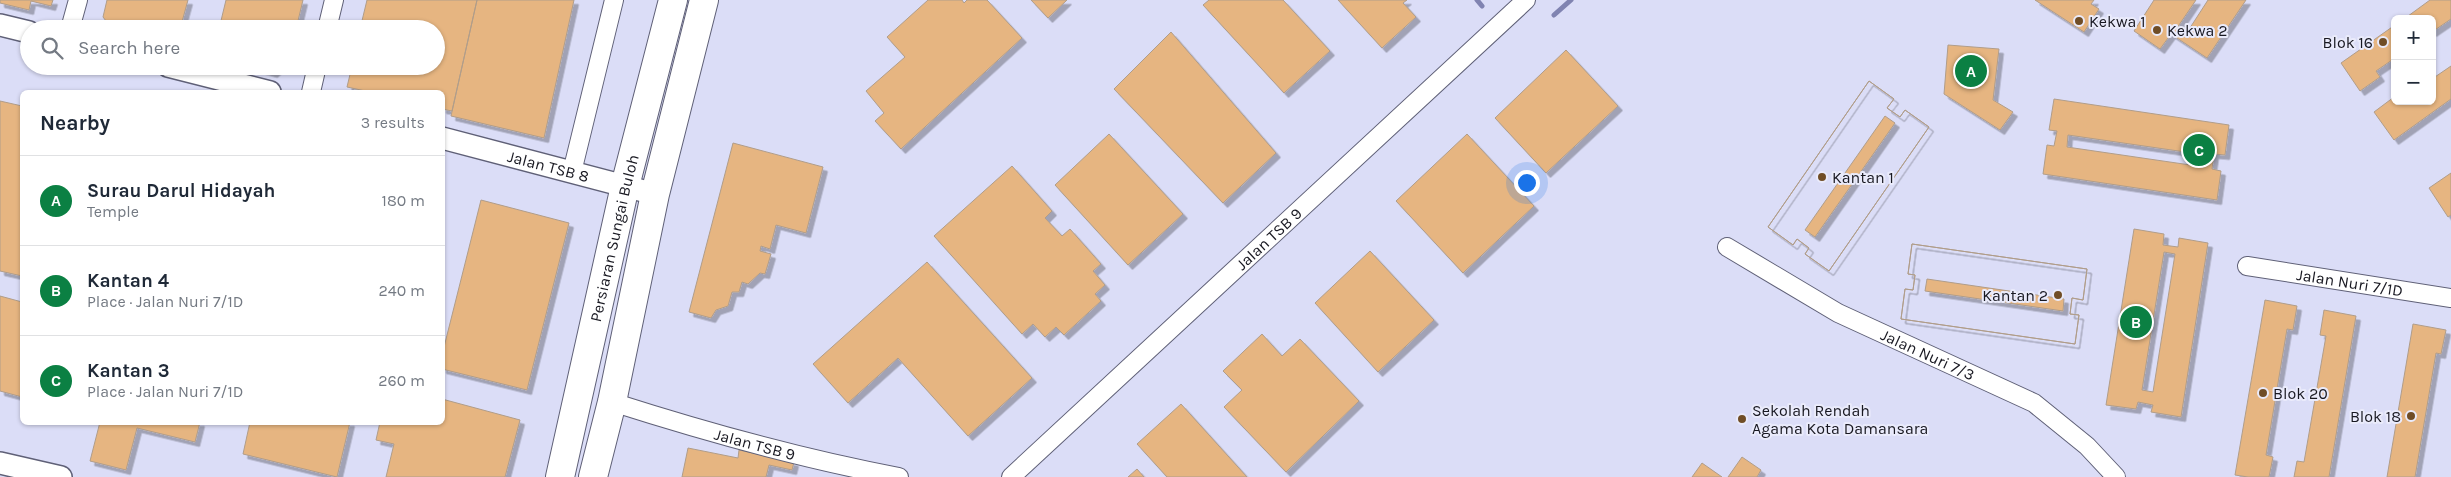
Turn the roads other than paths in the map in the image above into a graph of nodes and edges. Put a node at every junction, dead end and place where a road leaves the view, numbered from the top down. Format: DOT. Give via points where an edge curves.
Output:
graph roads {
  1 [pos="78,0"];
  2 [pos="334,0"];
  3 [pos="614,0"];
  4 [pos="673,0"];
  5 [pos="704,0"];
  6 [pos="1525,0"];
  7 [pos="72,20"];
  8 [pos="329,20"];
  9 [pos="0,25"];
  10 [pos="20,30"];
  11 [pos="203,75"];
  12 [pos="316,75"];
  13 [pos="262,90"];
  14 [pos="312,90"];
  15 [pos="445,139"];
  16 [pos="572,172"];
  17 [pos="625,186"];
  18 [pos="656,194"];
  19 [pos="1727,247"];
  20 [pos="2247,266"];
  21 [pos="2451,298"];
  22 [pos="612,402"];
  23 [pos="0,463"];
  24 [pos="839,472"];
  25 [pos="61,477"];
  26 [pos="560,477"];
  27 [pos="593,477"];
  28 [pos="899,477"];
  29 [pos="1011,477"];
  30 [pos="2116,477"];
  1 -- 7 [label="street"];
  2 -- 8 [label="street"];
  3 -- 16 [label="street"];
  4 -- 17 [label="main road, Persiaran Sungai Buloh"];
  5 -- 18 [label="main road, Persiaran Sungai Buloh"];
  6 -- 29 [label="street, Jalan TSB 9"];
  9 -- 10 [label="street"];
  11 -- 13 [label="street"];
  12 -- 14 [label="street"];
  15 -- 16 [label="street, Jalan TSB 8"];
  16 -- 17 [label="street, Jalan TSB 8"];
  17 -- 18 [label="street, Jalan TSB 8"];
  17 -- 26 [label="main road, Persiaran Sungai Buloh"];
  18 -- 22 [label="main road, Persiaran Sungai Buloh"];
  19 -- 30 [label="street, Jalan Nuri 7/3" via="1838,313 2034,403 2087,446"];
  20 -- 21 [label="street, Jalan Nuri 7/1D"];
  22 -- 24 [label="street, Jalan TSB 9"];
  22 -- 27 [label="main road, Persiaran Sungai Buloh"];
  23 -- 25 [label="street"];
  24 -- 28 [label="street, Jalan TSB 9"];
}
